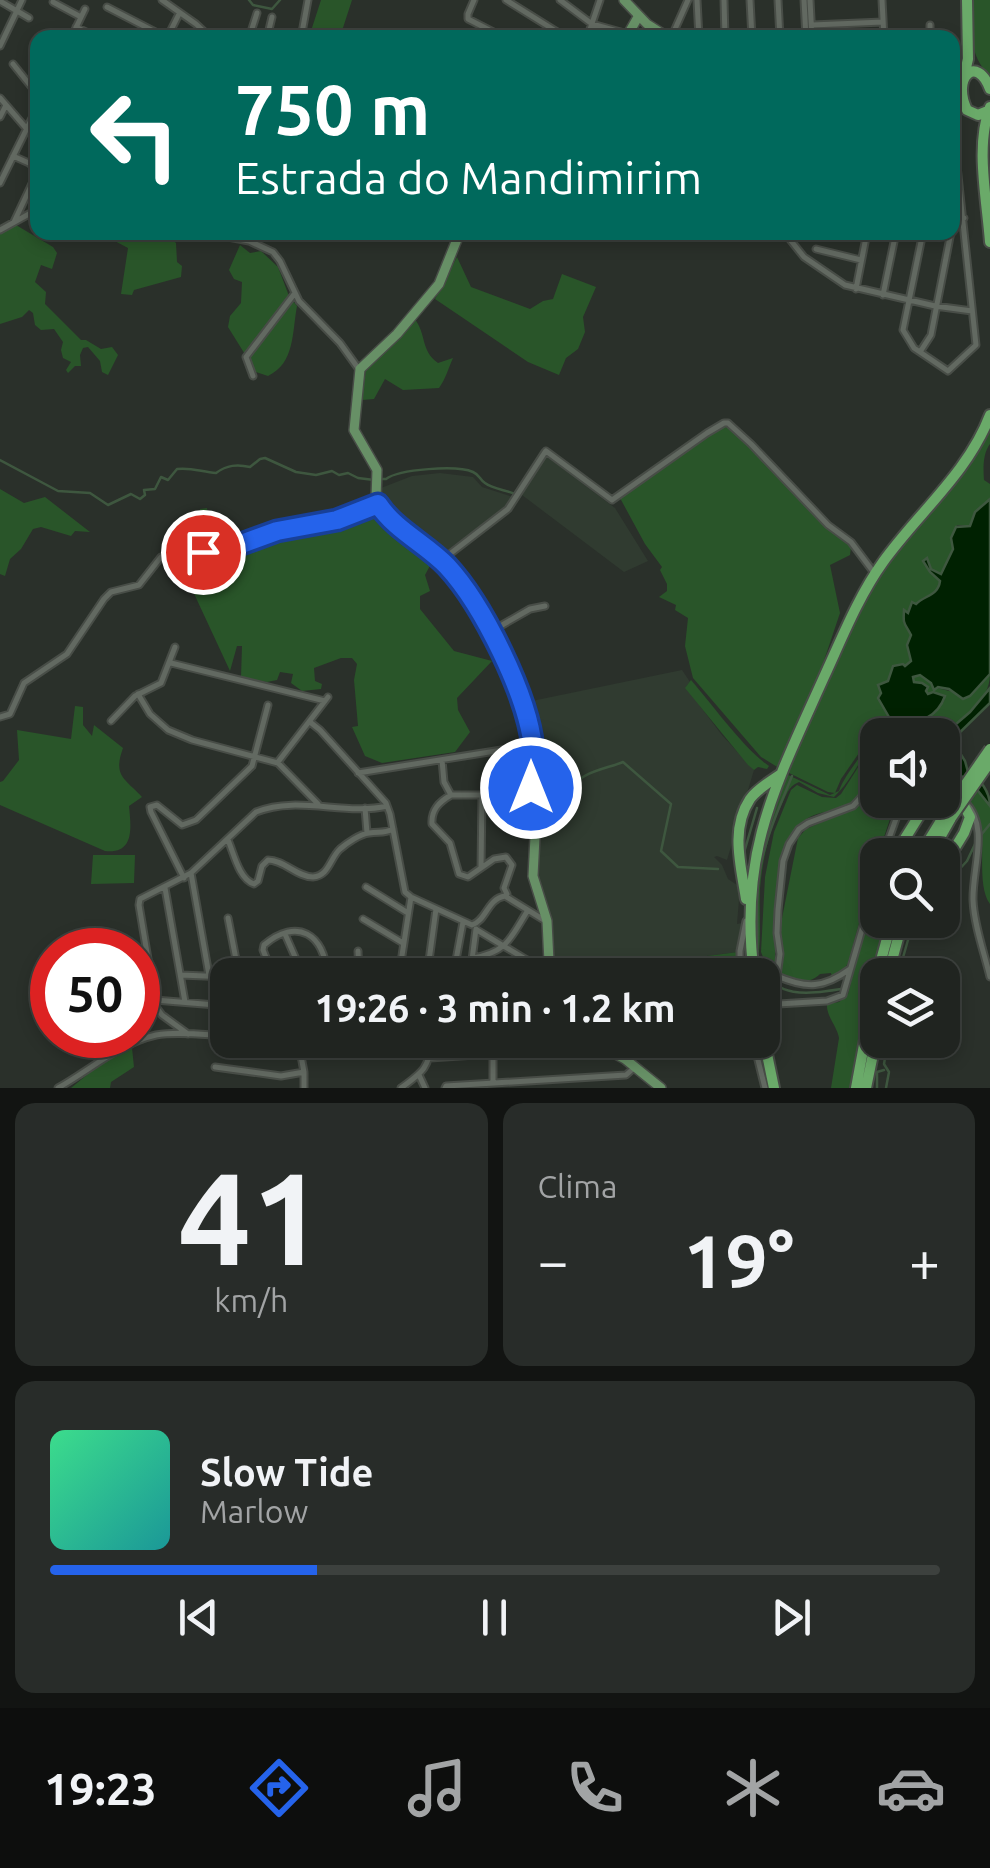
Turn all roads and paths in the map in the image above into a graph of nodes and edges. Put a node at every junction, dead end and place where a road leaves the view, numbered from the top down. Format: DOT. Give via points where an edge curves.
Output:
graph roads {
  1 [pos="0,0"];
  2 [pos="22,0"];
  3 [pos="162,0"];
  4 [pos="308,0"];
  5 [pos="506,0"];
  6 [pos="560,0"];
  7 [pos="600,0"];
  8 [pos="624,0"];
  9 [pos="688,0"];
  10 [pos="696,0"];
  11 [pos="724,0"];
  12 [pos="750,0"];
  13 [pos="778,0"];
  14 [pos="807,0"];
  15 [pos="882,0"];
  16 [pos="967,0"];
  17 [pos="53,2"];
  18 [pos="473,2"];
  19 [pos="85,8"];
  20 [pos="106,8"];
  21 [pos="17,10"];
  22 [pos="180,13"];
  23 [pos="257,14"];
  24 [pos="81,16"];
  25 [pos="638,17"];
  26 [pos="29,18"];
  27 [pos="272,18"];
  28 [pos="883,22"];
  29 [pos="592,24"];
  30 [pos="812,25"];
  31 [pos="930,25"];
  32 [pos="76,27"];
  33 [pos="252,29"];
  34 [pos="75,30"];
  35 [pos="81,30"];
  36 [pos="151,30"];
  37 [pos="171,30"];
  38 [pos="200,30"];
  39 [pos="269,30"];
  40 [pos="302,30"];
  41 [pos="489,30"];
  42 [pos="554,30"];
  43 [pos="590,30"];
  44 [pos="610,30"];
  45 [pos="630,30"];
  46 [pos="658,30"];
  47 [pos="674,30"];
  48 [pos="698,30"];
  49 [pos="725,30"];
  50 [pos="752,30"];
  51 [pos="780,30"];
  52 [pos="809,30"];
  53 [pos="811,30"];
  54 [pos="884,30"];
  55 [pos="930,30"];
  56 [pos="3,32"];
  57 [pos="968,40"];
  58 [pos="0,46"];
  59 [pos="13,64"];
  60 [pos="986,77"];
  61 [pos="963,78"];
  62 [pos="960,81"];
  63 [pos="30,86"];
  64 [pos="990,89"];
  65 [pos="0,98"];
  66 [pos="6,105"];
  67 [pos="960,108"];
  68 [pos="990,109"];
  69 [pos="968,111"];
  70 [pos="0,117"];
  71 [pos="30,121"];
  72 [pos="26,128"];
  73 [pos="982,141"];
  74 [pos="13,156"];
  75 [pos="30,164"];
  76 [pos="0,183"];
  77 [pos="30,186"];
  78 [pos="24,199"];
  79 [pos="960,204"];
  80 [pos="30,206"];
  81 [pos="30,213"];
  82 [pos="960,221"];
  83 [pos="964,221"];
  84 [pos="14,222"];
  85 [pos="0,230"];
  86 [pos="244,240"];
  87 [pos="457,240"];
  88 [pos="790,240"];
  89 [pos="865,240"];
  90 [pos="894,240"];
  91 [pos="921,240"];
  92 [pos="949,240"];
  93 [pos="249,241"];
  94 [pos="990,242"];
  95 [pos="816,249"];
  96 [pos="861,260"];
  97 [pos="856,288"];
  98 [pos="295,293"];
  99 [pos="883,294"];
  100 [pos="909,300"];
  101 [pos="935,306"];
  102 [pos="972,312"];
  103 [pos="920,352"];
  104 [pos="360,370"];
  105 [pos="253,376"];
  106 [pos="990,415"];
  107 [pos="378,504"];
  108 [pos="442,560"];
  109 [pos="874,574"];
  110 [pos="545,606"];
  111 [pos="490,632"];
  112 [pos="175,646"];
  113 [pos="170,662"];
  114 [pos="138,694"];
  115 [pos="268,704"];
  116 [pos="0,717"];
  117 [pos="111,721"];
  118 [pos="310,722"];
  119 [pos="532,746"];
  120 [pos="990,749"];
  121 [pos="256,756"];
  122 [pos="442,760"];
  123 [pos="278,762"];
  124 [pos="990,762"];
  125 [pos="782,771"];
  126 [pos="358,773"];
  127 [pos="531,788"];
  128 [pos="482,794"];
  129 [pos="451,796"];
  130 [pos="960,797"];
  131 [pos="860,798"];
  132 [pos="960,801"];
  133 [pos="960,801"];
  134 [pos="960,803"];
  135 [pos="320,806"];
  136 [pos="387,806"];
  137 [pos="365,808"];
  138 [pos="766,811"];
  139 [pos="745,812"];
  140 [pos="918,818"];
  141 [pos="947,818"];
  142 [pos="392,829"];
  143 [pos="367,833"];
  144 [pos="907,836"];
  145 [pos="935,837"];
  146 [pos="960,838"];
  147 [pos="228,840"];
  148 [pos="754,864"];
  149 [pos="739,867"];
  150 [pos="480,868"];
  151 [pos="190,873"];
  152 [pos="184,878"];
  153 [pos="505,885"];
  154 [pos="366,887"];
  155 [pos="165,888"];
  156 [pos="509,897"];
  157 [pos="412,898"];
  158 [pos="493,900"];
  159 [pos="436,908"];
  160 [pos="528,910"];
  161 [pos="408,913"];
  162 [pos="228,918"];
  163 [pos="363,919"];
  164 [pos="547,921"];
  165 [pos="464,922"];
  166 [pos="143,928"];
  167 [pos="476,928"];
  168 [pos="285,934"];
  169 [pos="860,935"];
  170 [pos="893,938"];
  171 [pos="402,943"];
  172 [pos="504,947"];
  173 [pos="358,951"];
  174 [pos="236,958"];
  175 [pos="266,958"];
  176 [pos="296,958"];
  177 [pos="325,958"];
  178 [pos="358,958"];
  179 [pos="401,958"];
  180 [pos="429,958"];
  181 [pos="457,958"];
  182 [pos="473,958"];
  183 [pos="523,958"];
  184 [pos="551,958"];
  185 [pos="747,958"];
  186 [pos="749,958"];
  187 [pos="850,969"];
  188 [pos="181,975"];
  189 [pos="208,975"];
  190 [pos="990,977"];
  191 [pos="160,1000"];
  192 [pos="185,1002"];
  193 [pos="210,1004"];
  194 [pos="780,1004"];
  195 [pos="160,1013"];
  196 [pos="188,1034"];
  197 [pos="210,1035"];
  198 [pos="302,1058"];
  199 [pos="430,1058"];
  200 [pos="494,1058"];
  201 [pos="622,1058"];
  202 [pos="761,1058"];
  203 [pos="766,1058"];
  204 [pos="873,1058"];
  205 [pos="215,1067"];
  206 [pos="635,1068"];
  207 [pos="304,1072"];
  208 [pos="419,1075"];
  209 [pos="650,1078"];
  210 [pos="493,1082"];
  211 [pos="868,1084"];
  212 [pos="445,1087"];
  213 [pos="58,1088"];
  214 [pos="304,1088"];
  215 [pos="401,1088"];
  216 [pos="426,1088"];
  217 [pos="643,1088"];
  218 [pos="662,1088"];
  219 [pos="770,1088"];
  220 [pos="856,1088"];
  1 -- 21 [label="street"];
  2 -- 21 [label="street"];
  3 -- 22 [label="street"];
  4 -- 40 [label="street"];
  5 -- 42 [label="street"];
  6 -- 29 [label="street"];
  7 -- 29 [label="street"];
  8 -- 25 [label="main road"];
  9 -- 47 [label="street"];
  10 -- 48 [label="street"];
  11 -- 49 [label="street"];
  12 -- 50 [label="street"];
  13 -- 51 [label="street"];
  14 -- 30 [label="street"];
  14 -- 52 [label="street"];
  15 -- 28 [label="street"];
  16 -- 57 [label="highway"];
  17 -- 24 [label="street"];
  18 -- 41 [label="street" via="468,19"];
  19 -- 24 [label="street"];
  20 -- 36 [label="street"];
  21 -- 26 [label="street"];
  21 -- 56 [label="street"];
  22 -- 37 [label="street"];
  22 -- 38 [label="street"];
  23 -- 33 [label="street"];
  24 -- 32 [label="street"];
  25 -- 45 [label="main road"];
  25 -- 46 [label="main road"];
  27 -- 39 [label="street"];
  28 -- 30 [label="street"];
  28 -- 54 [label="street"];
  29 -- 43 [label="street"];
  29 -- 44 [label="street"];
  30 -- 53 [label="street"];
  31 -- 55 [label="street"];
  32 -- 34 [label="street"];
  32 -- 35 [label="street"];
  56 -- 58 [label="street"];
  57 -- 60 [label="highway"];
  57 -- 61 [label="highway"];
  59 -- 63 [label="street"];
  60 -- 61 [label="highway" via="972,72"];
  60 -- 64 [label="highway"];
  61 -- 62 [label="main road"];
  61 -- 69 [label="highway"];
  65 -- 66 [label="street"];
  66 -- 70 [label="street"];
  66 -- 72 [label="street"];
  67 -- 69 [label="main road"];
  68 -- 69 [label="highway"];
  68 -- 73 [label="highway"];
  69 -- 73 [label="highway"];
  71 -- 72 [label="street"];
  72 -- 74 [label="street"];
  73 -- 94 [label="highway"];
  74 -- 75 [label="street"];
  74 -- 76 [label="street"];
  77 -- 78 [label="street"];
  78 -- 80 [label="street"];
  78 -- 84 [label="street"];
  79 -- 83 [label="street"];
  81 -- 84 [label="street"];
  82 -- 83 [label="street"];
  83 -- 102 [label="street"];
  84 -- 85 [label="street"];
  86 -- 93 [label="street"];
  87 -- 104 [label="main road" via="439,284"];
  88 -- 97 [label="street" via="804,257"];
  89 -- 96 [label="street"];
  90 -- 99 [label="street"];
  91 -- 100 [label="street"];
  92 -- 101 [label="street"];
  93 -- 98 [label="street" via="276,256"];
  95 -- 96 [label="street"];
  96 -- 97 [label="street"];
  97 -- 99 [label="street"];
  98 -- 104 [label="street"];
  98 -- 105 [label="street" via="246,357"];
  99 -- 100 [label="street"];
  100 -- 101 [label="street"];
  100 -- 103 [label="street" via="904,330"];
  101 -- 102 [label="street"];
  101 -- 103 [label="street"];
  102 -- 103 [label="street" via="976,346 951,369"];
  104 -- 107 [label="main road" via="354,430 378,470"];
  106 -- 109 [label="highway" via="968,458"];
  107 -- 108 [label="main road"];
  107 -- 116 [label="street" via="225,550 161,557 138,585 112,591 66,654 25,682 10,714"];
  108 -- 109 [label="street" via="508,509 547,450 612,500 728,423 851,542"];
  108 -- 111 [label="main road"];
  109 -- 125 [label="highway"];
  110 -- 111 [label="street"];
  111 -- 119 [label="main road" via="513,676"];
  112 -- 113 [label="street"];
  113 -- 114 [label="street" via="161,683"];
  113 -- 118 [label="street" via="327,698"];
  114 -- 117 [label="street"];
  114 -- 121 [label="street" via="173,733"];
  115 -- 121 [label="street"];
  118 -- 123 [label="street"];
  118 -- 126 [label="street"];
  119 -- 122 [label="street"];
  119 -- 127 [label="main road"];
  120 -- 130 [label="highway, bridge"];
  121 -- 123 [label="street"];
  121 -- 152 [label="street" via="190,824 150,807"];
  122 -- 126 [label="street"];
  122 -- 129 [label="street"];
  123 -- 135 [label="street"];
  124 -- 132 [label="highway, bridge"];
  125 -- 138 [label="highway"];
  125 -- 139 [label="highway" via="753,795"];
  126 -- 136 [label="street"];
  127 -- 128 [label="street"];
  127 -- 164 [label="main road" via="533,881"];
  128 -- 129 [label="street"];
  128 -- 150 [label="street"];
  129 -- 150 [label="street" via="432,813 433,827 450,843 461,876"];
  131 -- 187 [label="street" via="799,829 789,844 776,928 776,974 782,978 819,985"];
  133 -- 190 [label="street" via="974,810 979,837 972,902"];
  134 -- 146 [label="highway" via="970,817"];
  135 -- 137 [label="street"];
  135 -- 147 [label="street" via="256,812"];
  136 -- 137 [label="street"];
  136 -- 142 [label="street"];
  137 -- 143 [label="street"];
  138 -- 139 [label="highway" via="752,803"];
  138 -- 148 [label="highway"];
  139 -- 149 [label="highway"];
  140 -- 144 [label="highway"];
  141 -- 145 [label="highway"];
  142 -- 143 [label="street"];
  142 -- 157 [label="street" via="403,888"];
  143 -- 147 [label="street" via="339,850 322,875 308,877 270,859 251,884"];
  144 -- 145 [label="highway" via="911,850"];
  147 -- 151 [label="street"];
  148 -- 149 [label="highway"];
  148 -- 186 [label="highway"];
  149 -- 185 [label="highway"];
  150 -- 153 [label="street" via="508,858"];
  151 -- 152 [label="street"];
  151 -- 189 [label="street"];
  152 -- 155 [label="street"];
  153 -- 156 [label="street"];
  153 -- 158 [label="street"];
  154 -- 161 [label="street"];
  155 -- 166 [label="street" via="142,897"];
  155 -- 188 [label="street"];
  156 -- 158 [label="street"];
  156 -- 160 [label="street"];
  157 -- 159 [label="street"];
  157 -- 161 [label="street"];
  158 -- 167 [label="street"];
  159 -- 165 [label="street"];
  159 -- 180 [label="street"];
  160 -- 164 [label="street"];
  160 -- 172 [label="street"];
  161 -- 171 [label="street"];
  162 -- 174 [label="street"];
  163 -- 171 [label="street"];
  164 -- 184 [label="main road"];
  165 -- 167 [label="street"];
  165 -- 181 [label="street"];
  167 -- 172 [label="street"];
  167 -- 182 [label="street"];
  168 -- 175 [label="street" via="264,945"];
  168 -- 176 [label="street"];
  168 -- 177 [label="street" via="308,934"];
  169 -- 187 [label="street"];
  170 -- 220 [label="highway" via="877,975"];
  171 -- 179 [label="street"];
  172 -- 182 [label="street"];
  172 -- 183 [label="street"];
  173 -- 178 [label="street"];
  187 -- 194 [label="street" via="839,998"];
  188 -- 189 [label="street"];
  188 -- 192 [label="street"];
  191 -- 192 [label="street"];
  192 -- 193 [label="street"];
  195 -- 196 [label="street"];
  196 -- 197 [label="street"];
  196 -- 213 [label="street" via="137,1042"];
  198 -- 207 [label="street"];
  199 -- 208 [label="street"];
  200 -- 210 [label="street"];
  201 -- 206 [label="main road"];
  202 -- 219 [label="highway"];
  203 -- 219 [label="highway"];
  204 -- 211 [label="highway"];
  205 -- 207 [label="street" via="281,1076"];
  206 -- 209 [label="main road"];
  206 -- 210 [label="street" via="626,1074"];
  207 -- 214 [label="street"];
  208 -- 215 [label="street"];
  208 -- 216 [label="street"];
  209 -- 217 [label="street"];
  209 -- 218 [label="main road"];
  210 -- 212 [label="street"];
}
